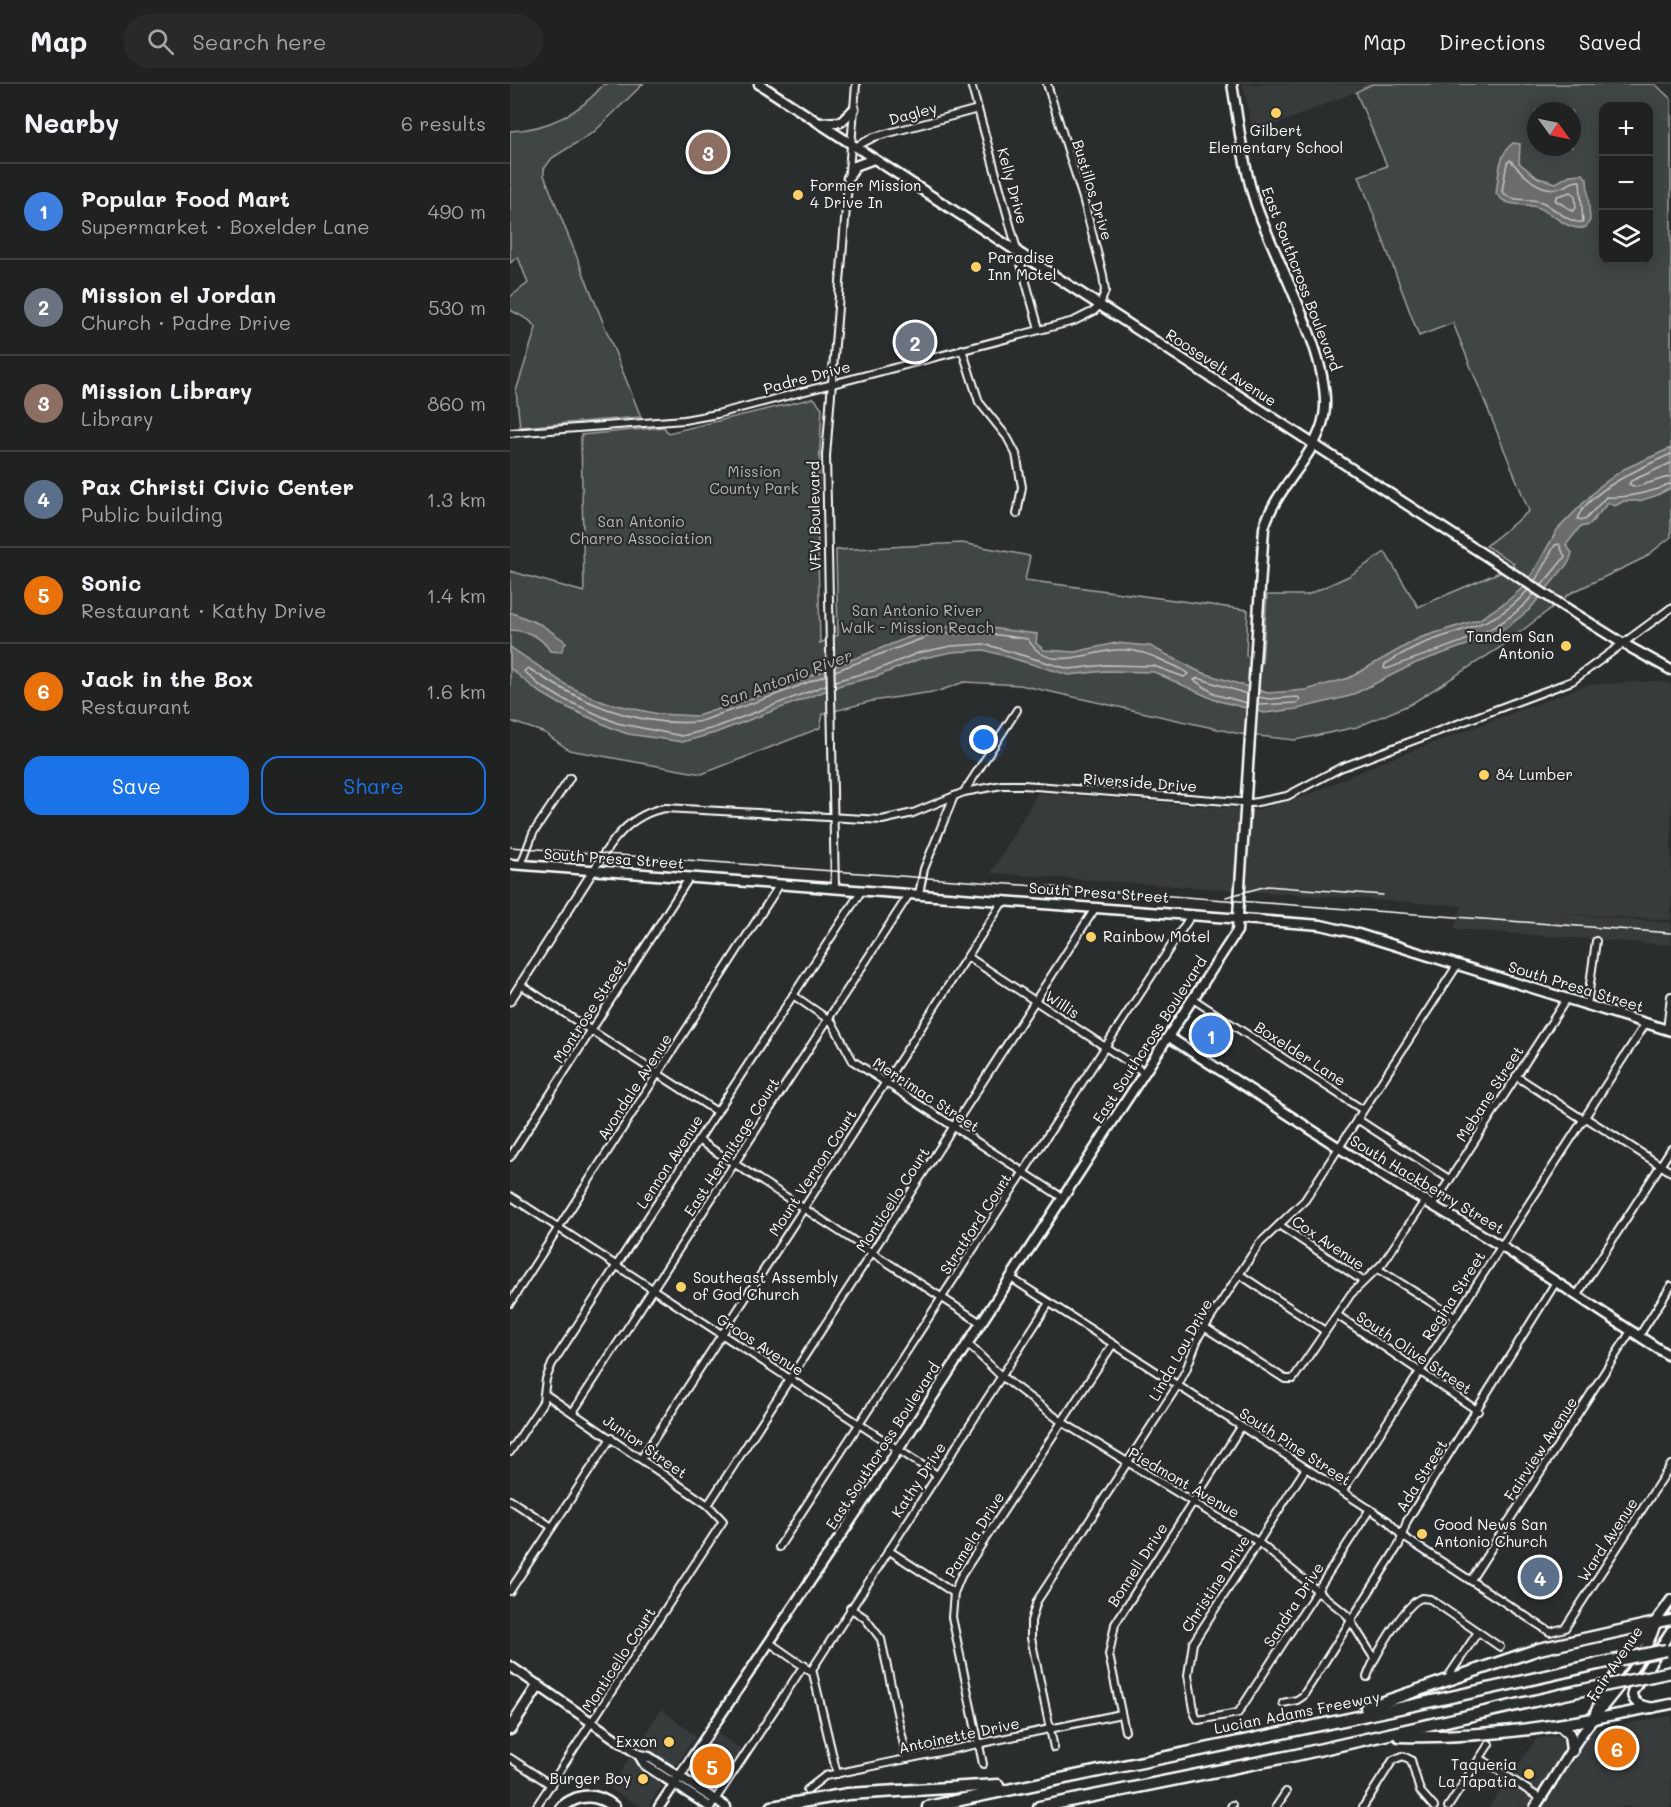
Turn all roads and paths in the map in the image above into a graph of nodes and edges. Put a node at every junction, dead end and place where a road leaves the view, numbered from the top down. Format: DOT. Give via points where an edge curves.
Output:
graph roads {
  1 [pos="759,84"];
  2 [pos="856,84"];
  3 [pos="971,84"];
  4 [pos="1047,84"];
  5 [pos="1232,84"];
  6 [pos="854,109"];
  7 [pos="978,109"];
  8 [pos="818,123"];
  9 [pos="853,146"];
  10 [pos="874,159"];
  11 [pos="848,178"];
  12 [pos="1017,250"];
  13 [pos="1100,305"];
  14 [pos="1039,329"];
  15 [pos="962,349"];
  16 [pos="831,384"];
  17 [pos="510,433"];
  18 [pos="1313,444"];
  19 [pos="1017,514"];
  20 [pos="1671,608"];
  21 [pos="1622,643"];
  22 [pos="1671,670"];
  23 [pos="1017,710"];
  24 [pos="570,778"];
  25 [pos="964,792"];
  26 [pos="954,796"];
  27 [pos="1245,803"];
  28 [pos="833,819"];
  29 [pos="510,864"];
  30 [pos="520,865"];
  31 [pos="594,871"];
  32 [pos="689,878"];
  33 [pos="780,884"];
  34 [pos="835,888"];
  35 [pos="862,890"];
  36 [pos="915,894"];
  37 [pos="1004,900"];
  38 [pos="1097,907"];
  39 [pos="1193,914"];
  40 [pos="1238,917"];
  41 [pos="1596,941"];
  42 [pos="968,957"];
  43 [pos="1458,964"];
  44 [pos="520,985"];
  45 [pos="793,995"];
  46 [pos="1671,996"];
  47 [pos="1568,998"];
  48 [pos="1193,999"];
  49 [pos="510,1001"];
  50 [pos="1036,1002"];
  51 [pos="1587,1005"];
  52 [pos="829,1020"];
  53 [pos="1647,1023"];
  54 [pos="1669,1030"];
  55 [pos="592,1031"];
  56 [pos="1168,1037"];
  57 [pos="1105,1047"];
  58 [pos="1145,1073"];
  59 [pos="658,1074"];
  60 [pos="1516,1076"];
  61 [pos="885,1083"];
  62 [pos="1363,1110"];
  63 [pos="717,1112"];
  64 [pos="1357,1119"];
  65 [pos="1585,1119"];
  66 [pos="954,1128"];
  67 [pos="698,1140"];
  68 [pos="1339,1148"];
  69 [pos="1671,1149"];
  70 [pos="510,1157"];
  71 [pos="735,1164"];
  72 [pos="1660,1165"];
  73 [pos="1671,1172"];
  74 [pos="1023,1173"];
  75 [pos="1449,1179"];
  76 [pos="510,1196"];
  77 [pos="1063,1198"];
  78 [pos="1430,1201"];
  79 [pos="804,1208"];
  80 [pos="1280,1225"];
  81 [pos="558,1228"];
  82 [pos="1501,1246"];
  83 [pos="873,1253"];
  84 [pos="616,1265"];
  85 [pos="1378,1269"];
  86 [pos="1239,1274"];
  87 [pos="1011,1278"];
  88 [pos="1363,1281"];
  89 [pos="1556,1282"];
  90 [pos="1671,1286"];
  91 [pos="653,1290"];
  92 [pos="1576,1295"];
  93 [pos="942,1298"];
  94 [pos="510,1303"];
  95 [pos="1049,1303"];
  96 [pos="1337,1315"];
  97 [pos="1455,1317"];
  98 [pos="981,1323"];
  99 [pos="1204,1328"];
  100 [pos="1325,1331"];
  101 [pos="1635,1334"];
  102 [pos="722,1335"];
  103 [pos="967,1344"];
  104 [pos="1113,1344"];
  105 [pos="1671,1358"];
  106 [pos="1419,1372"];
  107 [pos="1001,1376"];
  108 [pos="790,1379"];
  109 [pos="1178,1385"];
  110 [pos="545,1394"];
  111 [pos="1478,1411"];
  112 [pos="573,1412"];
  113 [pos="1062,1422"];
  114 [pos="860,1425"];
  115 [pos="1241,1427"];
  116 [pos="610,1438"];
  117 [pos="898,1450"];
  118 [pos="510,1452"];
  119 [pos="641,1459"];
  120 [pos="1127,1464"];
  121 [pos="1671,1465"];
  122 [pos="1306,1468"];
  123 [pos="937,1475"];
  124 [pos="1342,1491"];
  125 [pos="510,1500"];
  126 [pos="1193,1501"];
  127 [pos="708,1505"];
  128 [pos="1370,1509"];
  129 [pos="722,1526"];
  130 [pos="552,1527"];
  131 [pos="1402,1536"];
  132 [pos="1258,1542"];
  133 [pos="779,1547"];
  134 [pos="888,1550"];
  135 [pos="1471,1580"];
  136 [pos="1318,1589"];
  137 [pos="510,1591"];
  138 [pos="954,1593"];
  139 [pos="1671,1600"];
  140 [pos="850,1608"];
  141 [pos="1351,1620"];
  142 [pos="1671,1620"];
  143 [pos="1656,1623"];
  144 [pos="1565,1628"];
  145 [pos="1671,1631"];
  146 [pos="1478,1632"];
  147 [pos="770,1643"];
  148 [pos="1500,1647"];
  149 [pos="1669,1649"];
  150 [pos="1374,1658"];
  151 [pos="804,1665"];
  152 [pos="510,1666"];
  153 [pos="811,1671"];
  154 [pos="1671,1672"];
  155 [pos="1450,1674"];
  156 [pos="1367,1677"];
  157 [pos="538,1686"];
  158 [pos="1283,1703"];
  159 [pos="1671,1704"];
  160 [pos="1653,1708"];
  161 [pos="1238,1713"];
  162 [pos="1121,1714"];
  163 [pos="1593,1719"];
  164 [pos="1323,1722"];
  165 [pos="592,1723"];
  166 [pos="1560,1725"];
  167 [pos="510,1729"];
  168 [pos="1049,1729"];
  169 [pos="1125,1731"];
  170 [pos="1383,1736"];
  171 [pos="978,1744"];
  172 [pos="1490,1744"];
  173 [pos="1054,1748"];
  174 [pos="1572,1751"];
  175 [pos="510,1758"];
  176 [pos="1480,1758"];
  177 [pos="907,1759"];
  178 [pos="983,1764"];
  179 [pos="1110,1768"];
  180 [pos="837,1774"];
  181 [pos="676,1780"];
  182 [pos="551,1785"];
  183 [pos="807,1790"];
  184 [pos="1286,1792"];
  185 [pos="1104,1794"];
  186 [pos="1541,1798"];
  187 [pos="712,1805"];
  188 [pos="537,1807"];
  189 [pos="562,1807"];
  190 [pos="614,1807"];
  191 [pos="659,1807"];
  192 [pos="726,1807"];
  193 [pos="772,1807"];
  194 [pos="928,1807"];
  195 [pos="1040,1807"];
  196 [pos="1072,1807"];
  197 [pos="1276,1807"];
  198 [pos="1362,1807"];
  199 [pos="1434,1807"];
  200 [pos="1448,1807"];
  201 [pos="1535,1807"];
  1 -- 8 [label="main road, Roosevelt Avenue"];
  2 -- 6 [label="street, VFW Boulevard"];
  3 -- 7 [label="street, Kelly Drive"];
  4 -- 13 [label="street, Bustillos Drive" via="1099,252 1105,291"];
  5 -- 18 [label="main road, East Southcross Boulevard" via="1256,205 1324,376 1325,413"];
  6 -- 8 [label="main road" via="842,122"];
  6 -- 9 [label="street, VFW Boulevard"];
  7 -- 9 [label="street, Dagley"];
  7 -- 12 [label="street, Kelly Drive"];
  8 -- 9 [label="main road, Roosevelt Avenue"];
  9 -- 10 [label="main road, Roosevelt Avenue"];
  9 -- 11 [label="street, VFW Boulevard"];
  10 -- 11 [label="main road" via="855,166"];
  10 -- 12 [label="main road, Roosevelt Avenue"];
  11 -- 16 [label="street, VFW Boulevard"];
  12 -- 13 [label="main road, Roosevelt Avenue"];
  12 -- 14 [label="street, Kelly Drive"];
  13 -- 14 [label="street, Padre Drive" via="1082,318"];
  13 -- 18 [label="main road, Roosevelt Avenue"];
  14 -- 15 [label="street, Padre Drive"];
  15 -- 16 [label="street, Padre Drive"];
  15 -- 19 [label="street" via="975,395 1016,454 1022,486"];
  16 -- 17 [label="street, Padre Drive" via="684,420"];
  16 -- 28 [label="street, VFW Boulevard" via="826,456"];
  18 -- 21 [label="main road, Roosevelt Avenue"];
  18 -- 27 [label="main road, East Southcross Boulevard" via="1267,518"];
  20 -- 21 [label="street, Riverside Drive"];
  21 -- 22 [label="main road, Roosevelt Avenue"];
  21 -- 27 [label="street, Riverside Drive" via="1579,677 1559,687 1340,768 1287,796"];
  23 -- 25 [label="street"];
  24 -- 30 [label="street" via="533,833"];
  25 -- 26 [label="street, Riverside Drive"];
  25 -- 27 [label="street, Riverside Drive" via="1023,784"];
  26 -- 28 [label="street, Riverside Drive" via="892,819"];
  26 -- 36 [label="street, East Hermitage Court"];
  27 -- 40 [label="main road, East Southcross Boulevard"];
  28 -- 31 [label="street, Riverside Drive" via="677,807 659,809 641,816 620,832"];
  28 -- 34 [label="street, VFW Boulevard"];
  29 -- 30 [label="main road, South Presa Street"];
  30 -- 31 [label="main road, South Presa Street"];
  31 -- 32 [label="main road, South Presa Street"];
  31 -- 44 [label="street"];
  32 -- 33 [label="main road, South Presa Street"];
  32 -- 55 [label="street, Montrose Street"];
  33 -- 34 [label="main road, South Presa Street"];
  33 -- 59 [label="street, Avondale Avenue"];
  34 -- 35 [label="main road, South Presa Street"];
  35 -- 36 [label="main road, South Presa Street"];
  35 -- 45 [label="street, Lennon Avenue"];
  36 -- 37 [label="main road, South Presa Street"];
  36 -- 52 [label="street, East Hermitage Court"];
  37 -- 38 [label="main road, South Presa Street"];
  37 -- 42 [label="street, Mount Vernon Court"];
  38 -- 39 [label="main road, South Presa Street"];
  38 -- 50 [label="street, Monticello Court"];
  39 -- 40 [label="main road, South Presa Street"];
  39 -- 57 [label="street, Stratford Court"];
  40 -- 43 [label="main road, South Presa Street" via="1341,929"];
  40 -- 48 [label="main road, East Southcross Boulevard" via="1234,937"];
  41 -- 51 [label="street"];
  42 -- 50 [label="street, Willis"];
  42 -- 61 [label="street, Mount Vernon Court"];
  43 -- 47 [label="main road, South Presa Street"];
  43 -- 62 [label="street, Linda Lou Drive"];
  44 -- 49 [label="street"];
  44 -- 55 [label="street"];
  45 -- 52 [label="street, Merrimac Street"];
  45 -- 63 [label="street, Lennon Avenue"];
  46 -- 54 [label="street"];
  47 -- 51 [label="main road, South Presa Street"];
  47 -- 60 [label="street, Mebane Street"];
  48 -- 56 [label="main road, East Southcross Boulevard"];
  48 -- 62 [label="street, Boxelder Lane"];
  50 -- 57 [label="street, Willis"];
  50 -- 66 [label="street, Monticello Court"];
  51 -- 53 [label="main road, South Presa Street"];
  52 -- 61 [label="street, Merrimac Street" via="848,1056"];
  52 -- 71 [label="street, East Hermitage Court"];
  53 -- 54 [label="main road, South Presa Street"];
  53 -- 65 [label="street, Regina Street"];
  55 -- 59 [label="street"];
  55 -- 70 [label="street, Montrose Street"];
  56 -- 58 [label="main road, East Southcross Boulevard"];
  56 -- 68 [label="main road, South Hackberry Street"];
  57 -- 58 [label="street, Willis"];
  57 -- 74 [label="street, Stratford Court"];
  58 -- 77 [label="main road, East Southcross Boulevard"];
  59 -- 63 [label="street"];
  59 -- 81 [label="street, Avondale Avenue"];
  60 -- 65 [label="street"];
  60 -- 75 [label="street, Mebane Street"];
  61 -- 66 [label="street, Merrimac Street"];
  61 -- 79 [label="street, Mount Vernon Court"];
  62 -- 64 [label="street, Linda Lou Drive"];
  63 -- 67 [label="street, Lennon Avenue"];
  64 -- 68 [label="street, Linda Lou Drive"];
  64 -- 75 [label="street"];
  65 -- 72 [label="street"];
  65 -- 82 [label="street, Regina Street"];
  66 -- 74 [label="street, Merrimac Street"];
  66 -- 83 [label="street, Monticello Court"];
  67 -- 71 [label="street"];
  67 -- 84 [label="street, Lennon Avenue"];
  68 -- 78 [label="main road, South Hackberry Street"];
  68 -- 80 [label="street, Linda Lou Drive" via="1300,1206"];
  69 -- 72 [label="street"];
  71 -- 79 [label="street"];
  71 -- 91 [label="street, East Hermitage Court"];
  72 -- 73 [label="street"];
  72 -- 92 [label="street"];
  74 -- 77 [label="street, Merrimac Street"];
  74 -- 93 [label="street, Stratford Court"];
  75 -- 78 [label="street, Mebane Street"];
  76 -- 81 [label="street, Groos Avenue"];
  77 -- 87 [label="main road, East Southcross Boulevard"];
  78 -- 82 [label="main road, South Hackberry Street"];
  78 -- 85 [label="street, Mebane Street"];
  79 -- 83 [label="street"];
  79 -- 102 [label="street, Mount Vernon Court"];
  80 -- 86 [label="street, Linda Lou Drive" via="1259,1244"];
  80 -- 88 [label="street, Cox Avenue"];
  81 -- 84 [label="street, Groos Avenue"];
  81 -- 94 [label="street, Avondale Avenue"];
  82 -- 89 [label="main road, South Hackberry Street"];
  82 -- 97 [label="street, Regina Street"];
  83 -- 93 [label="street"];
  83 -- 108 [label="street, Monticello Court"];
  84 -- 91 [label="street, Groos Avenue"];
  84 -- 110 [label="street, Lennon Avenue" via="552,1364"];
  85 -- 88 [label="street, Mebane Street"];
  85 -- 97 [label="street, Cox Avenue"];
  86 -- 99 [label="street, Linda Lou Drive"];
  86 -- 100 [label="street"];
  87 -- 95 [label="street, South Pine Street"];
  87 -- 98 [label="main road, East Southcross Boulevard"];
  88 -- 96 [label="street"];
  89 -- 92 [label="main road, South Hackberry Street"];
  89 -- 111 [label="street, Ada Street" via="1496,1375"];
  90 -- 101 [label="street, Fairview Avenue"];
  91 -- 102 [label="street, Groos Avenue"];
  91 -- 112 [label="street, East Hermitage Court"];
  92 -- 101 [label="main road, South Hackberry Street"];
  93 -- 98 [label="street"];
  93 -- 114 [label="street, Stratford Court"];
  95 -- 104 [label="street, South Pine Street"];
  95 -- 107 [label="street, Kathy Drive"];
  96 -- 100 [label="street"];
  96 -- 106 [label="street, South Olive Street"];
  97 -- 106 [label="street, Regina Street"];
  98 -- 103 [label="main road, East Southcross Boulevard"];
  99 -- 100 [label="street" via="1290,1380 1296,1377"];
  99 -- 109 [label="street, Linda Lou Drive"];
  101 -- 105 [label="main road, South Hackberry Street"];
  101 -- 135 [label="street, Fairview Avenue"];
  102 -- 108 [label="street, Groos Avenue"];
  102 -- 119 [label="street, Mount Vernon Court"];
  103 -- 107 [label="street, Piedmont Avenue"];
  103 -- 117 [label="main road, East Southcross Boulevard"];
  104 -- 109 [label="street, South Pine Street"];
  104 -- 113 [label="street, Pamela Drive"];
  106 -- 111 [label="street, South Olive Street"];
  106 -- 124 [label="street, Regina Street"];
  107 -- 113 [label="street, Piedmont Avenue"];
  107 -- 123 [label="street, Kathy Drive"];
  108 -- 114 [label="street, Groos Avenue"];
  108 -- 127 [label="street, Monticello Court"];
  109 -- 115 [label="street, South Pine Street"];
  109 -- 120 [label="street, Linda Lou Drive"];
  110 -- 112 [label="street, Junior Street"];
  110 -- 118 [label="street, Lennon Avenue"];
  111 -- 131 [label="street, Ada Street" via="1407,1521"];
  112 -- 116 [label="street, Junior Street"];
  113 -- 120 [label="street, Piedmont Avenue"];
  113 -- 138 [label="street, Pamela Drive" via="961,1576"];
  114 -- 117 [label="street, Groos Avenue"];
  114 -- 133 [label="street, Stratford Court"];
  115 -- 122 [label="street, South Pine Street"];
  115 -- 126 [label="street, Bonnell Drive"];
  116 -- 119 [label="street, Junior Street"];
  116 -- 130 [label="street"];
  117 -- 123 [label="street, Groos Avenue"];
  117 -- 147 [label="main road, East Southcross Boulevard"];
  119 -- 127 [label="street, Junior Street"];
  120 -- 126 [label="street, Piedmont Avenue"];
  120 -- 168 [label="street, Linda Lou Drive" via="1041,1595 1033,1614 1032,1646"];
  121 -- 144 [label="street, Ward Avenue"];
  122 -- 124 [label="street, South Pine Street"];
  122 -- 132 [label="street, Christine Drive"];
  123 -- 134 [label="street, Kathy Drive"];
  124 -- 128 [label="street, South Pine Street"];
  125 -- 130 [label="street"];
  126 -- 132 [label="street, Piedmont Avenue"];
  126 -- 162 [label="street, Bonnell Drive" via="1112,1632 1109,1655"];
  127 -- 129 [label="street, Junior Street" via="722,1517"];
  128 -- 131 [label="street, South Pine Street" via="1396,1527"];
  128 -- 136 [label="street, Sandra Drive"];
  129 -- 165 [label="street, Monticello Court"];
  130 -- 137 [label="street"];
  131 -- 135 [label="street, South Pine Street"];
  131 -- 141 [label="street, Ada Street"];
  132 -- 136 [label="street, Piedmont Avenue"];
  132 -- 161 [label="street, Christine Drive" via="1195,1639 1188,1665 1198,1720"];
  134 -- 138 [label="street"];
  134 -- 140 [label="street, Kathy Drive"];
  135 -- 144 [label="street, South Pine Street" via="1550,1632"];
  136 -- 141 [label="street, Piedmont Avenue"];
  136 -- 161 [label="street, Sandra Drive"];
  138 -- 171 [label="street, Pamela Drive" via="953,1625"];
  139 -- 143 [label="main road, Fair Avenue"];
  140 -- 153 [label="street, Kathy Drive"];
  140 -- 177 [label="street" via="865,1618 881,1639"];
  141 -- 150 [label="street, Piedmont Avenue"];
  141 -- 158 [label="street, Ada Street" via="1303,1696"];
  142 -- 143 [label="main road"];
  143 -- 163 [label="main road, Fair Avenue" via="1650,1641"];
  143 -- 164 [label="highway" via="1539,1648"];
  145 -- 160 [label="main road" via="1632,1692 1638,1704"];
  146 -- 148 [label="street"];
  146 -- 150 [label="street" via="1430,1599 1418,1599"];
  146 -- 155 [label="street"];
  147 -- 151 [label="street"];
  147 -- 181 [label="main road, East Southcross Boulevard"];
  149 -- 164 [label="highway, Lucian Adams Freeway, bridge" via="1461,1696"];
  150 -- 156 [label="street"];
  151 -- 153 [label="street"];
  151 -- 187 [label="street"];
  152 -- 157 [label="main road"];
  153 -- 180 [label="street"];
  154 -- 170 [label="highway, bridge"];
  157 -- 165 [label="main road"];
  157 -- 167 [label="highway"];
  159 -- 160 [label="main road"];
  160 -- 163 [label="main road"];
  162 -- 168 [label="street, Antoinette Drive"];
  162 -- 169 [label="street, Bonnell Drive"];
  163 -- 166 [label="highway"];
  163 -- 174 [label="main road, Fair Avenue"];
  164 -- 179 [label="highway, Lucian Adams Freeway"];
  165 -- 181 [label="main road" via="639,1755 650,1757"];
  165 -- 182 [label="street, Monticello Court"];
  166 -- 170 [label="highway" via="1447,1737"];
  166 -- 174 [label="highway" via="1570,1734"];
  168 -- 171 [label="street, Antoinette Drive"];
  168 -- 173 [label="street, Linda Lou Drive"];
  170 -- 185 [label="highway"];
  171 -- 177 [label="street, Antoinette Drive"];
  171 -- 178 [label="street, Pamela Drive"];
  172 -- 176 [label="street"];
  174 -- 186 [label="main road, Fair Avenue"];
  175 -- 182 [label="street"];
  176 -- 186 [label="street"];
  176 -- 200 [label="street"];
  177 -- 180 [label="street, Antoinette Drive"];
  179 -- 193 [label="highway" via="1069,1771 994,1786 848,1794"];
  179 -- 194 [label="highway, Lucian Adams Freeway"];
  180 -- 183 [label="street, Antoinette Drive" via="825,1776"];
  181 -- 187 [label="main road"];
  181 -- 191 [label="main road, East Southcross Boulevard"];
  182 -- 188 [label="street, Monticello Court"];
  184 -- 197 [label="street"];
  185 -- 195 [label="highway"];
  185 -- 196 [label="highway"];
  186 -- 201 [label="main road, Fair Avenue"];
  187 -- 192 [label="main road"];
  189 -- 190 [label="highway" via="588,1796"];
  198 -- 199 [label="street" via="1393,1760 1403,1756 1413,1762 1420,1791"];
}
